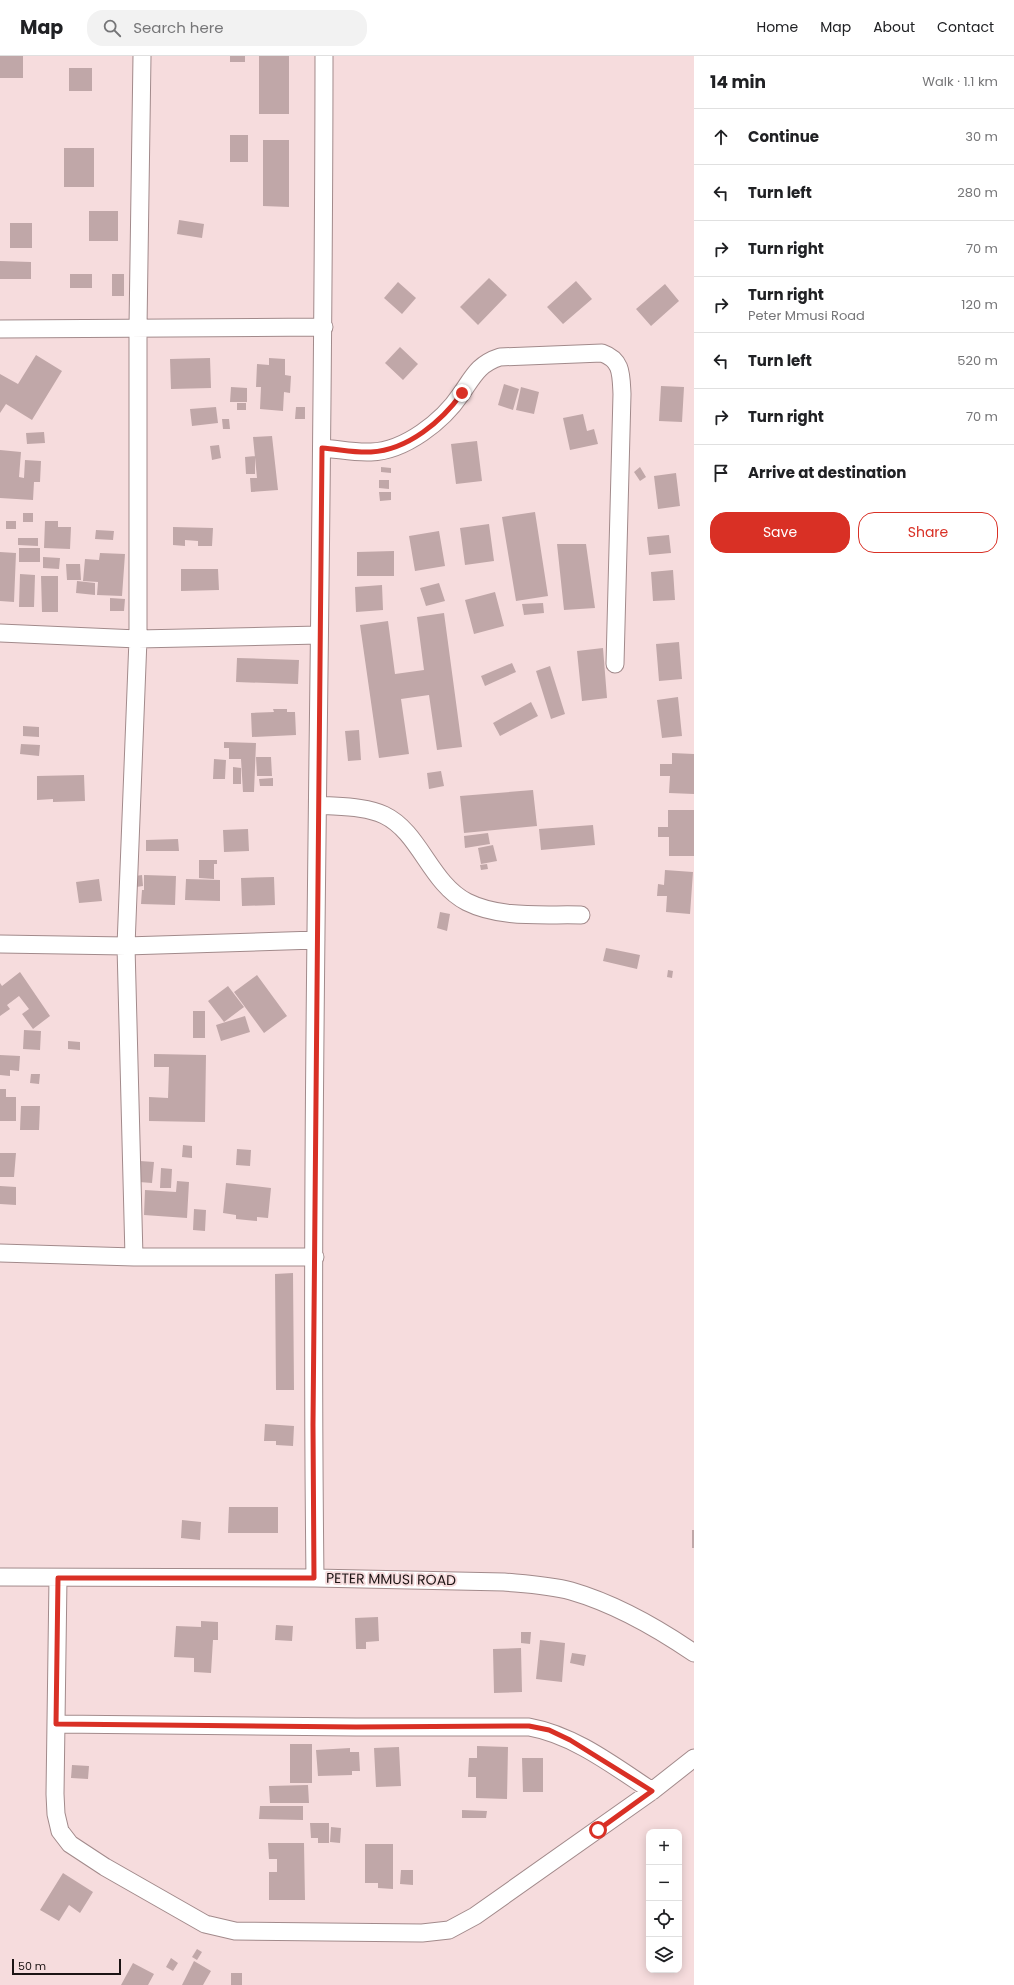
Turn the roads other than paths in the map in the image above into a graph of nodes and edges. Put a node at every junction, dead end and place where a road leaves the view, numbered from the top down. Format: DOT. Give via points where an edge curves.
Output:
graph roads {
  1 [pos="142,56"];
  2 [pos="324,56"];
  3 [pos="138,326"];
  4 [pos="324,327"];
  5 [pos="0,329"];
  6 [pos="322,448"];
  7 [pos="0,633"];
  8 [pos="319,635"];
  9 [pos="138,639"];
  10 [pos="615,664"];
  11 [pos="318,805"];
  12 [pos="581,915"];
  13 [pos="316,940"];
  14 [pos="0,944"];
  15 [pos="126,946"];
  16 [pos="0,1253"];
  17 [pos="134,1257"];
  18 [pos="315,1257"];
  19 [pos="0,1577"];
  20 [pos="58,1578"];
  21 [pos="314,1578"];
  22 [pos="694,1654"];
  23 [pos="56,1724"];
  24 [pos="694,1758"];
  25 [pos="652,1791"];
  1 -- 3 [label="street"];
  2 -- 4 [label="street"];
  3 -- 4 [label="street"];
  3 -- 5 [label="street"];
  3 -- 9 [label="street"];
  4 -- 6 [label="street"];
  6 -- 8 [label="street"];
  6 -- 10 [label="street" via="370,452 394,447 421,434 452,406 475,372 496,358 602,354 612,357 619,366 622,394"];
  7 -- 9 [label="street"];
  8 -- 9 [label="street"];
  8 -- 11 [label="street"];
  9 -- 15 [label="street"];
  11 -- 12 [label="street" via="370,810 397,823 450,891 468,902 502,913"];
  11 -- 13 [label="street"];
  13 -- 15 [label="street"];
  13 -- 18 [label="street"];
  14 -- 15 [label="street"];
  15 -- 17 [label="street"];
  16 -- 17 [label="street"];
  17 -- 18 [label="street"];
  18 -- 21 [label="street"];
  19 -- 20 [label="street, PETER MMUSI ROAD"];
  20 -- 21 [label="street, PETER MMUSI ROAD"];
  20 -- 23 [label="street"];
  21 -- 22 [label="street, PETER MMUSI ROAD" via="504,1582 570,1591 606,1603 638,1618"];
  23 -- 25 [label="street" via="529,1726 549,1730 570,1740"];
  23 -- 25 [label="street" via="56,1814 60,1830 70,1844 205,1924 235,1931 422,1933 449,1930 476,1916"];
  24 -- 25 [label="street"];
}
